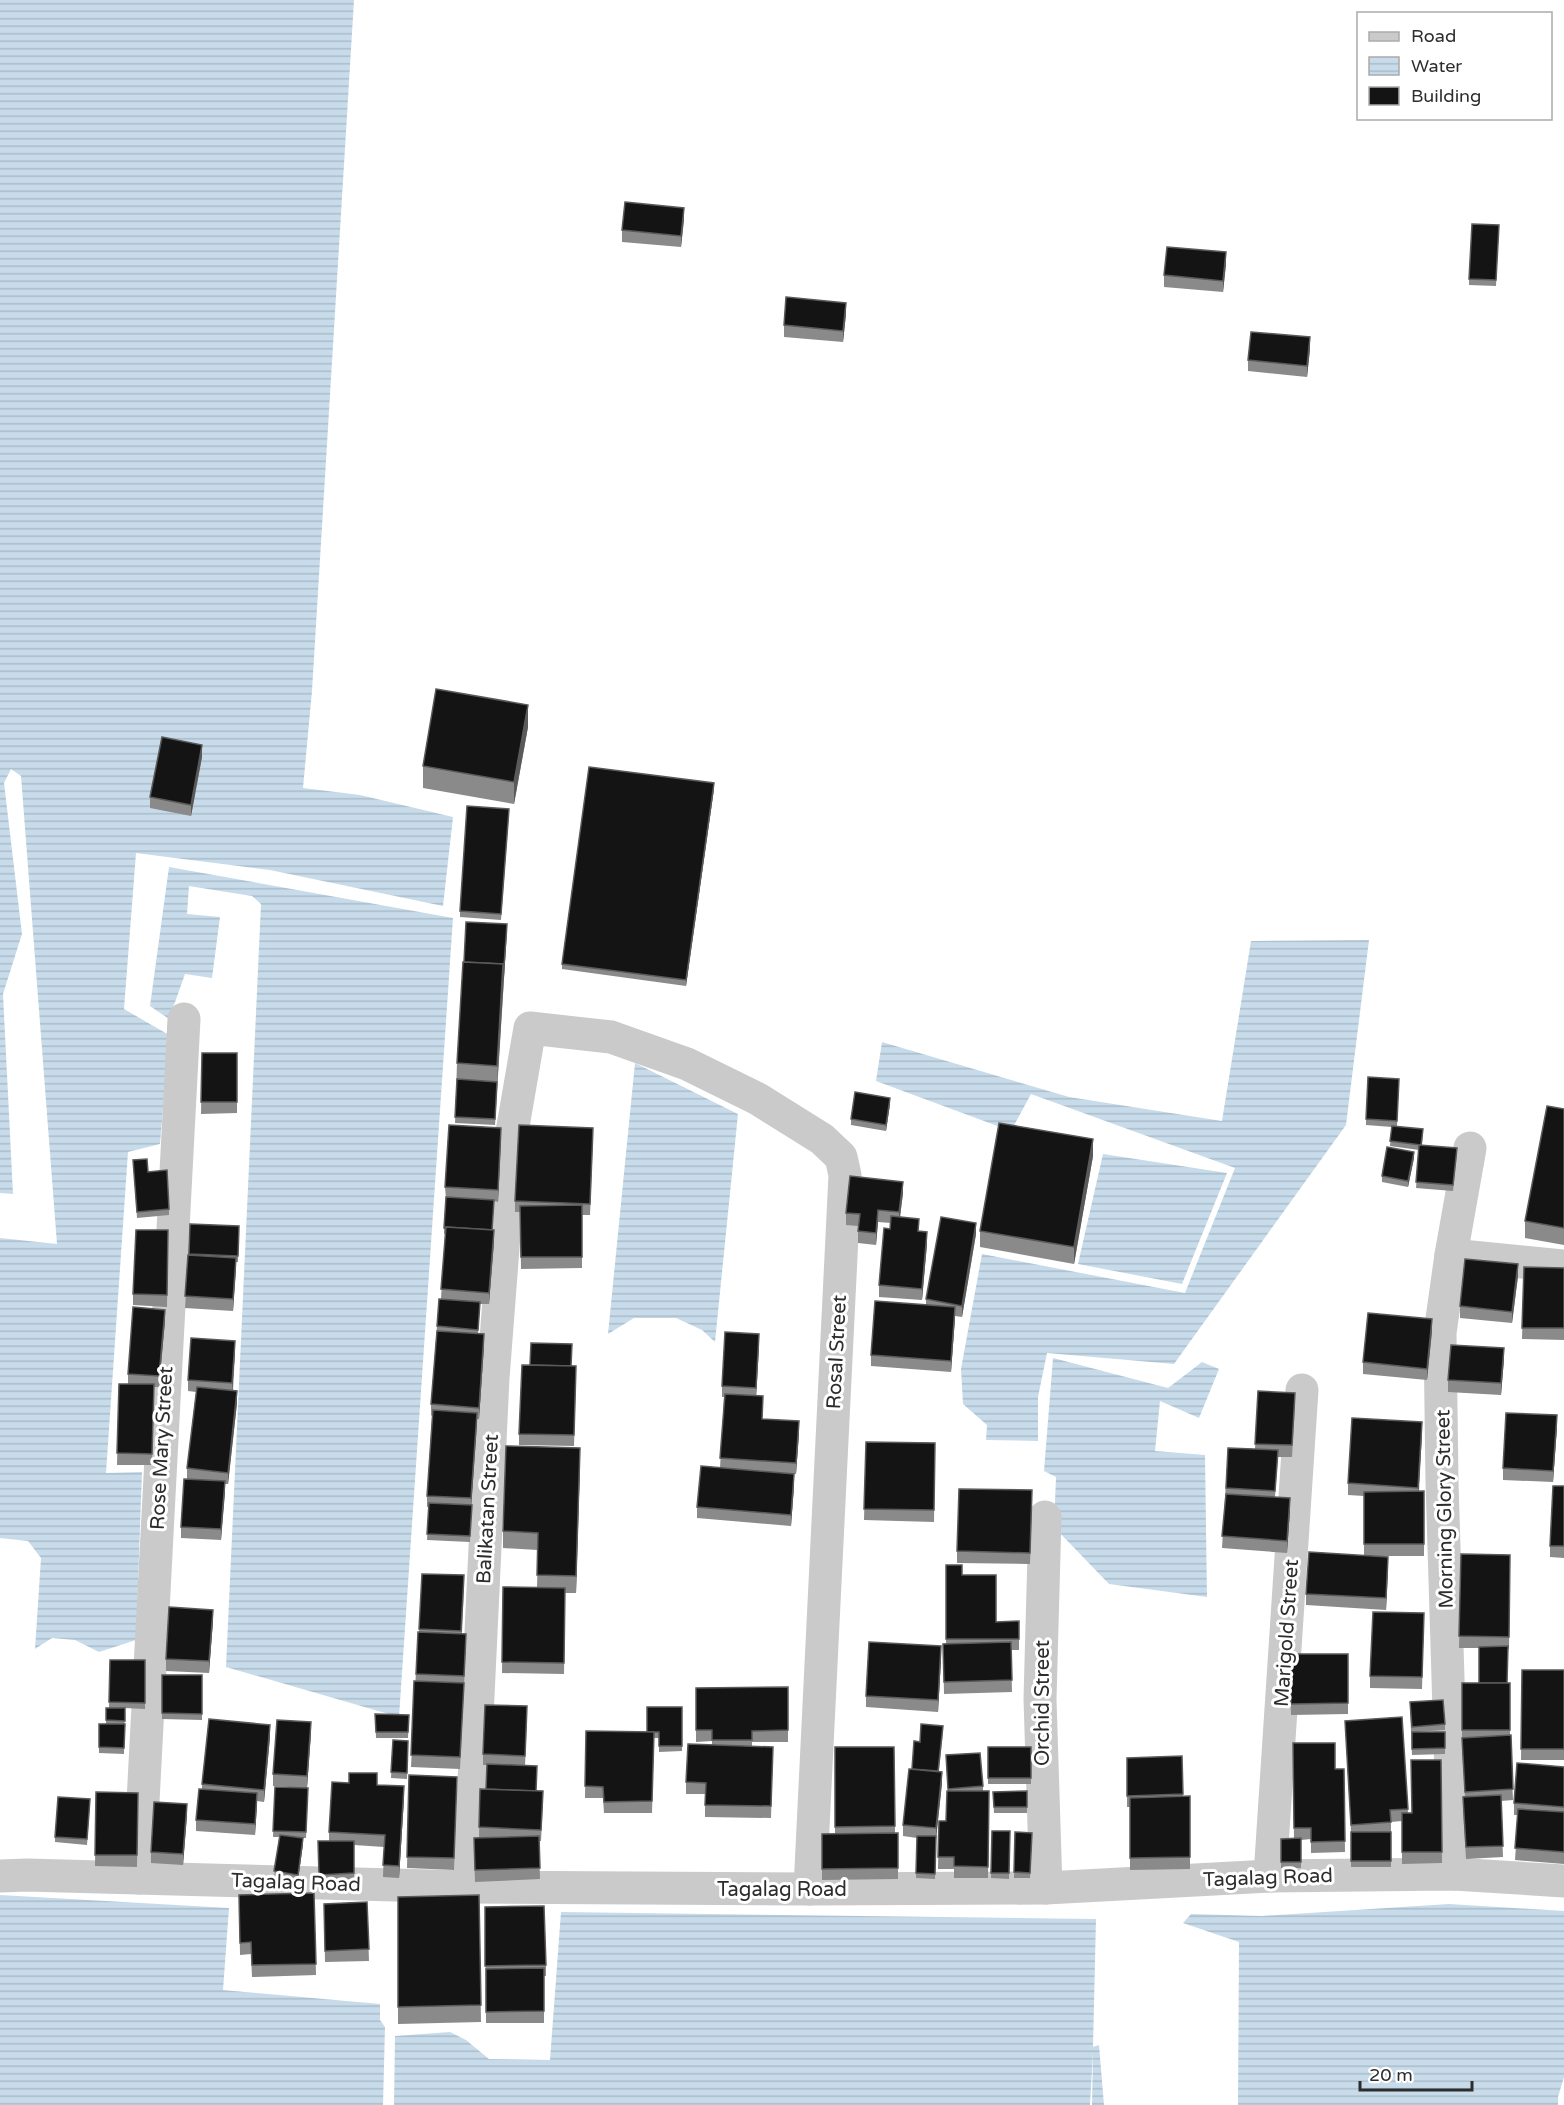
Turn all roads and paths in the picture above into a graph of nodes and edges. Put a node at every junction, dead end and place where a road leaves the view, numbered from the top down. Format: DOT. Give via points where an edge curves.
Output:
graph roads {
  1 [pos="184,1019"];
  2 [pos="530,1028"];
  3 [pos="1470,1148"];
  4 [pos="1451,1255"];
  5 [pos="1564,1266"];
  6 [pos="1302,1390"];
  7 [pos="1044,1517"];
  8 [pos="1454,1874"];
  9 [pos="0,1876"];
  10 [pos="1270,1876"];
  11 [pos="139,1878"];
  12 [pos="1564,1881"];
  13 [pos="470,1887"];
  14 [pos="1046,1888"];
  15 [pos="810,1890"];
  1 -- 11 [label="street, Rose Mary Street"];
  2 -- 13 [label="street, Balikatan Street" via="512,1132 493,1378"];
  2 -- 15 [label="street, Rosal Street" via="611,1037 687,1064 758,1099 822,1139 841,1157 844,1175"];
  3 -- 4 [label="street, Morning Glory Street"];
  4 -- 5 [label="street"];
  4 -- 8 [label="street, Morning Glory Street" via="1440,1333"];
  6 -- 10 [label="street, Marigold Street"];
  7 -- 14 [label="street, Orchid Street" via="1040,1699"];
  8 -- 10 [label="street, Tagalag Road"];
  8 -- 12 [label="street, Tagalag Road"];
  9 -- 11 [label="street, Tagalag Road"];
  10 -- 14 [label="street, Tagalag Road"];
  11 -- 13 [label="street, Tagalag Road"];
  13 -- 15 [label="street, Tagalag Road"];
  14 -- 15 [label="street, Tagalag Road"];
}
